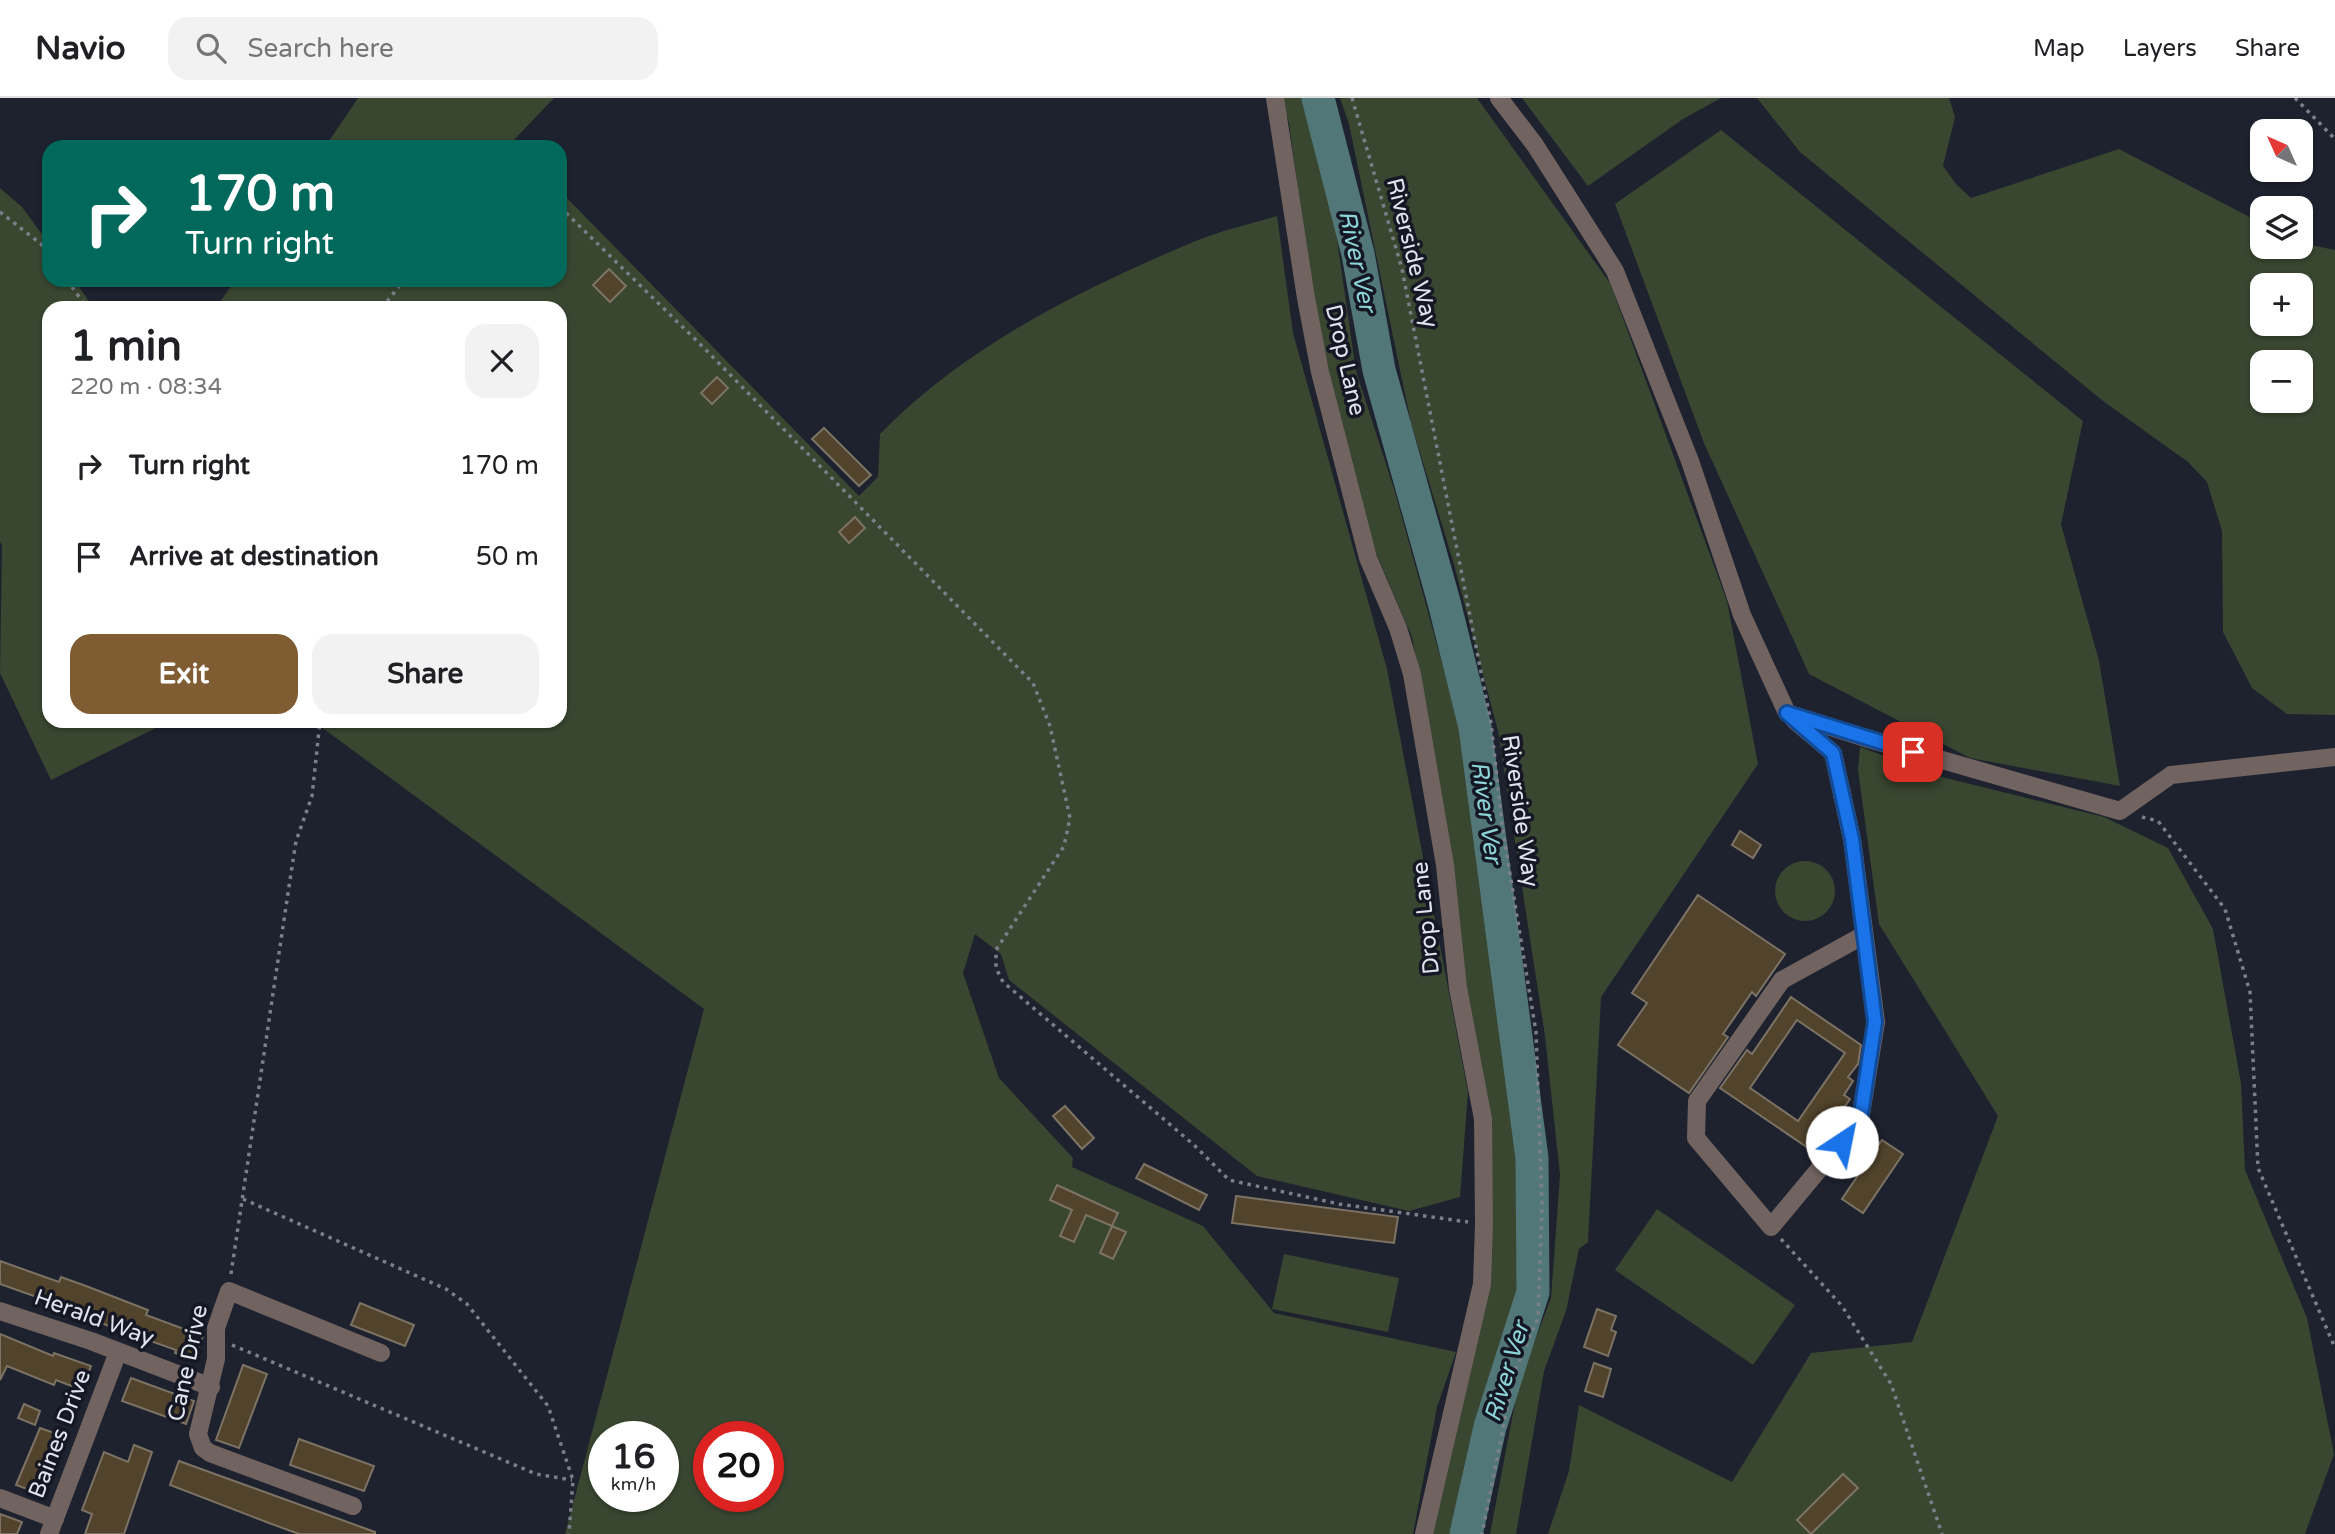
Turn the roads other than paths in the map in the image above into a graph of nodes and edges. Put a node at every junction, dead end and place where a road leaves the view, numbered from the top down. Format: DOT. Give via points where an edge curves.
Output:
graph roads {
  1 [pos="1275,98"];
  2 [pos="1499,98"];
  3 [pos="1787,713"];
  4 [pos="2335,757"];
  5 [pos="1864,935"];
  6 [pos="0,1311"];
  7 [pos="118,1352"];
  8 [pos="381,1353"];
  9 [pos="211,1387"];
  10 [pos="0,1498"];
  11 [pos="353,1506"];
  12 [pos="52,1527"];
  13 [pos="1423,1534"];
  1 -- 13 [label="street, Drop Lane" via="1320,372 1368,558 1412,674 1445,865 1458,988 1483,1119 1482,1284"];
  2 -- 3 [label="street" via="1535,145 1615,271 1690,461 1742,615"];
  3 -- 4 [label="street" via="2120,811 2171,775"];
  3 -- 5 [label="street" via="1833,753 1852,839"];
  5 -- 5 [label="street" via="1875,1022 1860,1120 1770,1227 1696,1138 1697,1101 1782,979"];
  6 -- 7 [label="street, Herald Way"];
  7 -- 9 [label="street, Herald Way"];
  7 -- 12 [label="street, Baines Drive"];
  8 -- 9 [label="street, Cane Drive" via="229,1291 216,1328"];
  9 -- 11 [label="street, Cane Drive" via="199,1426 199,1442 204,1448"];
  10 -- 12 [label="street"];
}
